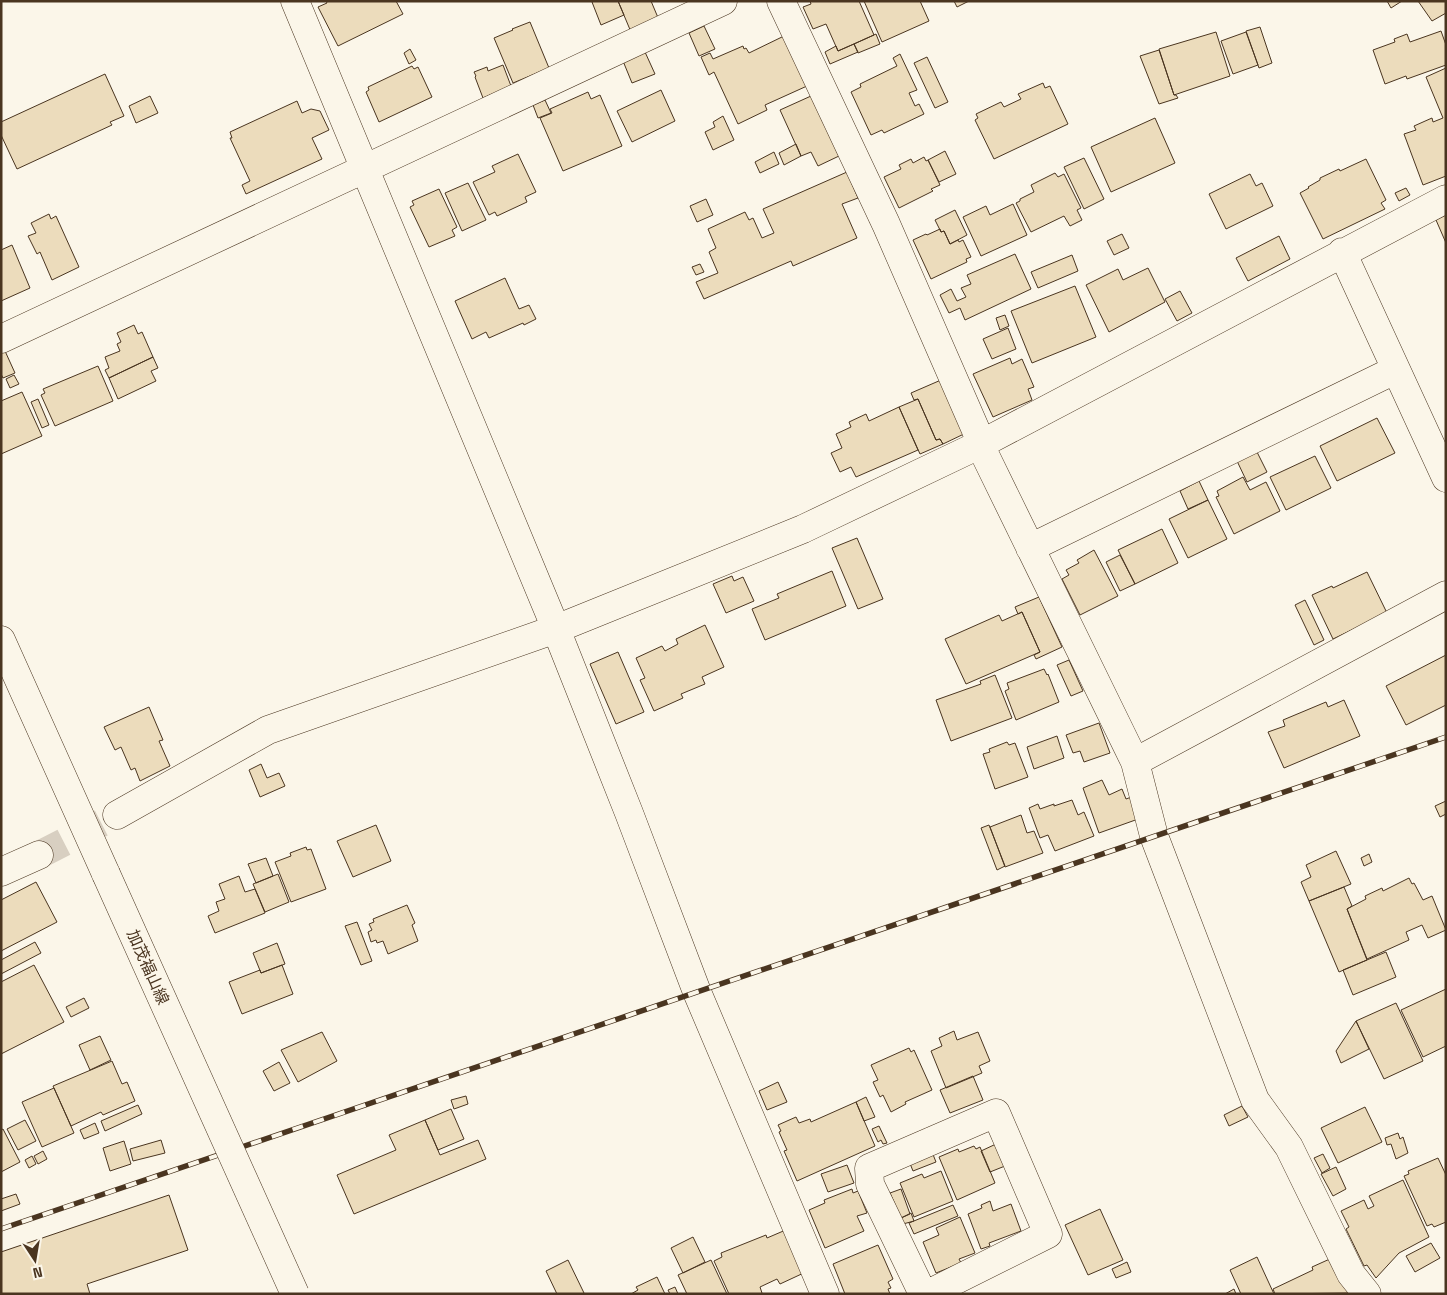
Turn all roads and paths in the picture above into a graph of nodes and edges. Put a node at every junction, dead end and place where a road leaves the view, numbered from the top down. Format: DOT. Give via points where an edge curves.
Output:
graph roads {
  1 [pos="295,1"];
  2 [pos="723,1"];
  3 [pos="781,1"];
  4 [pos="364,168"];
  5 [pos="1446,199"];
  6 [pos="1342,252"];
  7 [pos="1,339"];
  8 [pos="1395,370"];
  9 [pos="981,444"];
  10 [pos="1446,478"];
  11 [pos="1030,548"];
  12 [pos="1446,595"];
  13 [pos="556,629"];
  14 [pos="1,640"];
  15 [pos="1135,762"];
  16 [pos="117,815"];
  17 [pos="39,855"];
  18 [pos="1,872"];
  19 [pos="295,1294"];
  20 [pos="825,1294"];
  21 [pos="923,1294"];
  22 [pos="928,1294"];
  23 [pos="1367,1294"];
  1 -- 4 [label="street"];
  2 -- 4 [label="street"];
  3 -- 9 [label="street" via="886,224"];
  4 -- 7 [label="street"];
  4 -- 13 [label="street"];
  5 -- 6 [label="street"];
  6 -- 8 [label="street"];
  6 -- 9 [label="street"];
  8 -- 10 [label="street"];
  8 -- 11 [label="street"];
  9 -- 11 [label="street"];
  9 -- 13 [label="street" via="803,529"];
  11 -- 15 [label="street"];
  12 -- 15 [label="street"];
  13 -- 16 [label="street" via="268,730"];
  13 -- 20 [label="street" via="696,992"];
  14 -- 19 [label="street, 加茂福山線, bridge"];
  15 -- 23 [label="street" via="1154,836 1255,1100 1289,1147 1351,1274"];
  17 -- 18 [label="street"];
  21 -- 22 [label="street" via="870,1184 870,1168 996,1113 1048,1234"];
}
